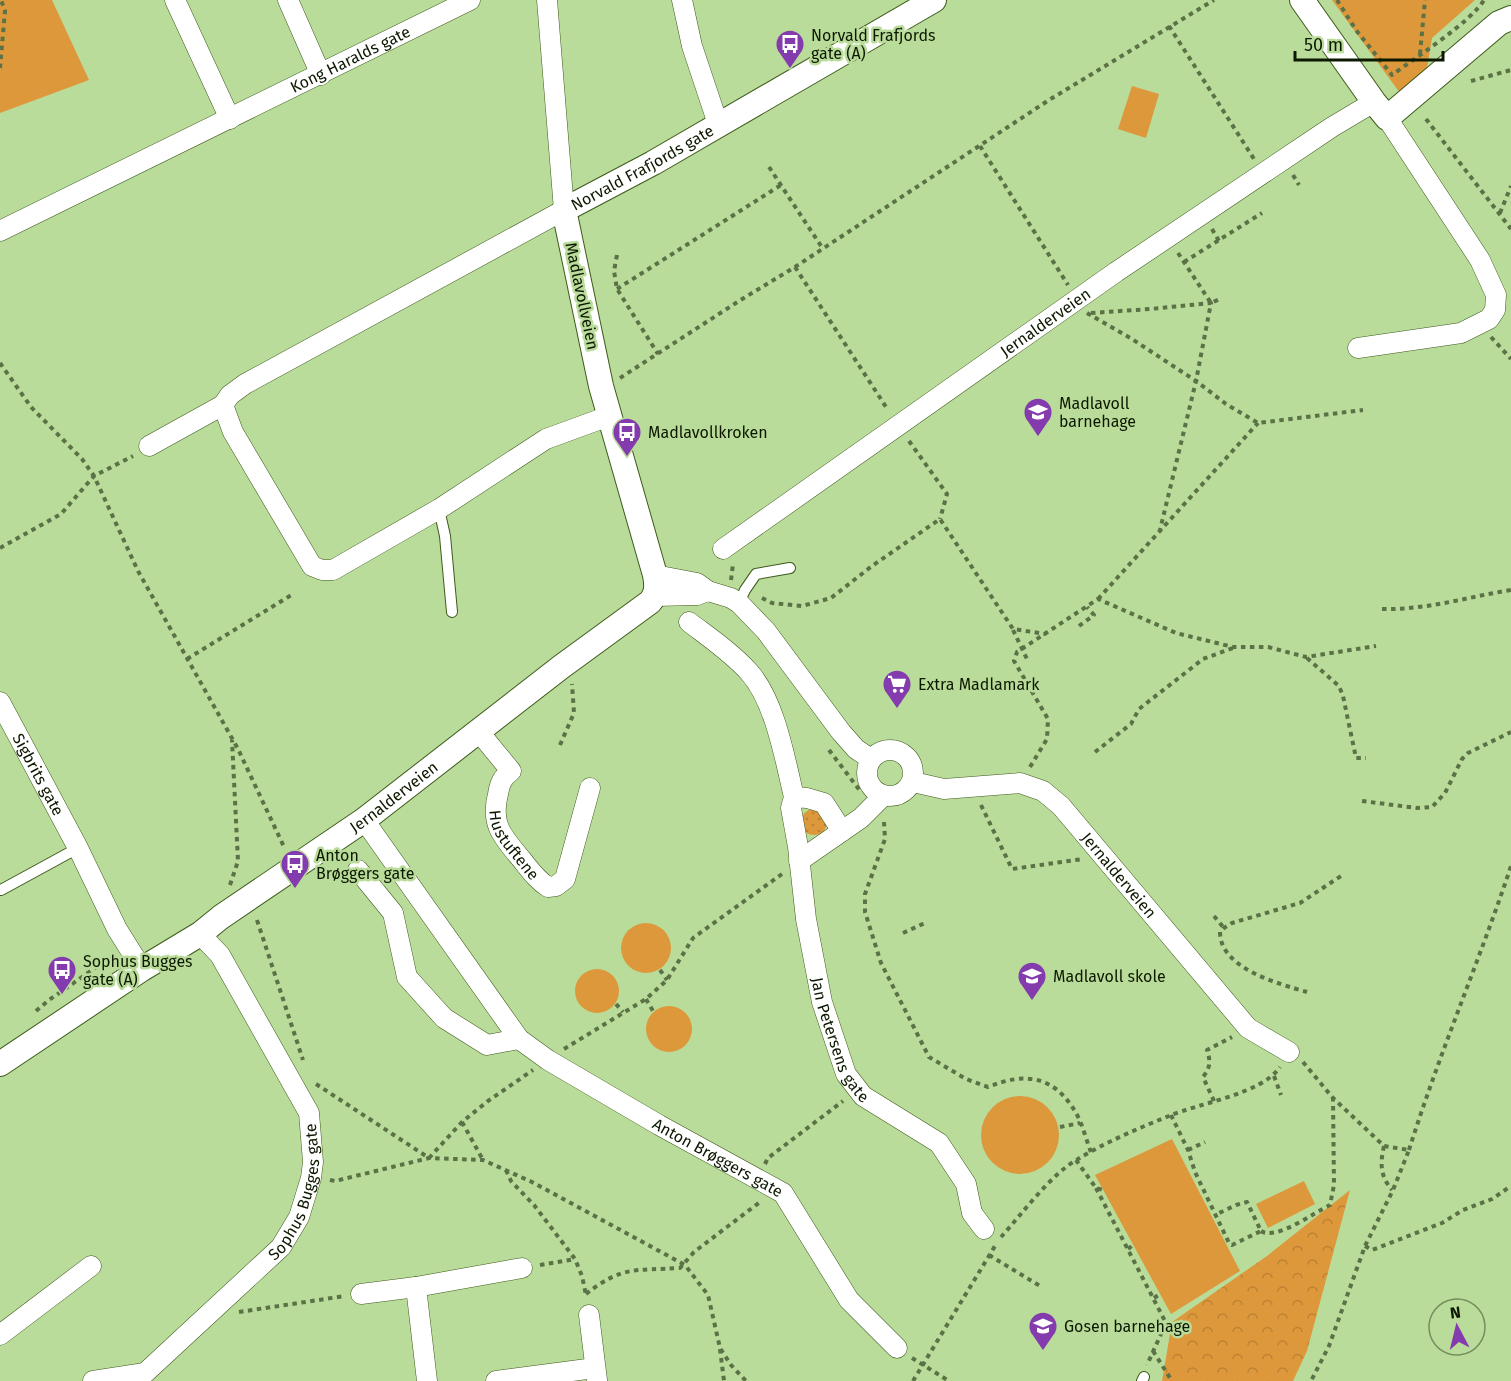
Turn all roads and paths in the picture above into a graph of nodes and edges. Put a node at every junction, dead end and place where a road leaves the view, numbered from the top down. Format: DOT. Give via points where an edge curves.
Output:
graph roads {
  1 [pos="1,0"];
  2 [pos="175,0"];
  3 [pos="288,0"];
  4 [pos="470,0"];
  5 [pos="547,0"];
  6 [pos="682,0"];
  7 [pos="934,0"];
  8 [pos="1214,0"];
  9 [pos="1302,0"];
  10 [pos="1338,0"];
  11 [pos="1425,0"];
  12 [pos="1484,0"];
  13 [pos="903,8"];
  14 [pos="1511,18"];
  15 [pos="1169,26"];
  16 [pos="1420,55"];
  17 [pos="0,68"];
  18 [pos="1511,70"];
  19 [pos="321,75"];
  20 [pos="1471,81"];
  21 [pos="1380,110"];
  22 [pos="230,118"];
  23 [pos="1426,119"];
  24 [pos="718,124"];
  25 [pos="980,147"];
  26 [pos="769,167"];
  27 [pos="1262,173"];
  28 [pos="781,185"];
  29 [pos="1511,186"];
  30 [pos="564,210"];
  31 [pos="1262,213"];
  32 [pos="1500,213"];
  33 [pos="1511,229"];
  34 [pos="0,231"];
  35 [pos="1168,237"];
  36 [pos="822,249"];
  37 [pos="617,255"];
  38 [pos="1184,262"];
  39 [pos="795,267"];
  40 [pos="617,289"];
  41 [pos="1222,298"];
  42 [pos="1211,303"];
  43 [pos="1083,307"];
  44 [pos="1480,324"];
  45 [pos="1358,348"];
  46 [pos="658,354"];
  47 [pos="1511,359"];
  48 [pos="0,363"];
  49 [pos="624,376"];
  50 [pos="1196,381"];
  51 [pos="223,405"];
  52 [pos="1364,410"];
  53 [pos="609,416"];
  54 [pos="1258,423"];
  55 [pos="898,426"];
  56 [pos="149,446"];
  57 [pos="94,476"];
  58 [pos="440,509"];
  59 [pos="940,519"];
  60 [pos="1160,530"];
  61 [pos="0,548"];
  62 [pos="723,549"];
  63 [pos="790,567"];
  64 [pos="656,585"];
  65 [pos="1511,590"];
  66 [pos="293,594"];
  67 [pos="742,597"];
  68 [pos="1098,599"];
  69 [pos="1087,607"];
  70 [pos="1382,609"];
  71 [pos="452,612"];
  72 [pos="689,622"];
  73 [pos="1078,626"];
  74 [pos="1013,629"];
  75 [pos="1046,634"];
  76 [pos="1376,646"];
  77 [pos="1233,647"];
  78 [pos="1021,650"];
  79 [pos="1306,657"];
  80 [pos="187,659"];
  81 [pos="1027,660"];
  82 [pos="572,683"];
  83 [pos="0,702"];
  84 [pos="479,732"];
  85 [pos="1511,732"];
  86 [pos="232,738"];
  87 [pos="560,745"];
  88 [pos="1095,752"];
  89 [pos="872,759"];
  90 [pos="1366,759"];
  91 [pos="913,782"];
  92 [pos="1020,783"];
  93 [pos="590,788"];
  94 [pos="794,796"];
  95 [pos="883,796"];
  96 [pos="978,799"];
  97 [pos="1362,801"];
  98 [pos="364,820"];
  99 [pos="884,821"];
  100 [pos="842,831"];
  101 [pos="78,848"];
  102 [pos="286,853"];
  103 [pos="800,861"];
  104 [pos="1075,862"];
  105 [pos="1511,866"];
  106 [pos="358,870"];
  107 [pos="1341,876"];
  108 [pos="1,890"];
  109 [pos="229,891"];
  110 [pos="1214,916"];
  111 [pos="257,920"];
  112 [pos="925,923"];
  113 [pos="1224,928"];
  114 [pos="903,933"];
  115 [pos="200,934"];
  116 [pos="108,959"];
  117 [pos="142,969"];
  118 [pos="660,970"];
  119 [pos="667,980"];
  120 [pos="1307,992"];
  121 [pos="646,999"];
  122 [pos="616,1004"];
  123 [pos="653,1011"];
  124 [pos="623,1012"];
  125 [pos="32,1015"];
  126 [pos="1248,1028"];
  127 [pos="519,1039"];
  128 [pos="1289,1052"];
  129 [pos="548,1060"];
  130 [pos="0,1064"];
  131 [pos="306,1068"];
  132 [pos="1274,1076"];
  133 [pos="310,1080"];
  134 [pos="858,1091"];
  135 [pos="1281,1095"];
  136 [pos="1333,1098"];
  137 [pos="1214,1101"];
  138 [pos="1170,1115"];
  139 [pos="462,1122"];
  140 [pos="1080,1123"];
  141 [pos="1060,1127"];
  142 [pos="1205,1142"];
  143 [pos="1383,1146"];
  144 [pos="1188,1150"];
  145 [pos="1409,1150"];
  146 [pos="1091,1152"];
  147 [pos="429,1158"];
  148 [pos="483,1160"];
  149 [pos="1076,1160"];
  150 [pos="505,1169"];
  151 [pos="311,1178"];
  152 [pos="761,1181"];
  153 [pos="1511,1186"];
  154 [pos="1096,1188"];
  155 [pos="1103,1190"];
  156 [pos="1393,1190"];
  157 [pos="1216,1214"];
  158 [pos="984,1229"];
  159 [pos="1261,1231"];
  160 [pos="1133,1245"];
  161 [pos="1365,1246"];
  162 [pos="1128,1249"];
  163 [pos="989,1256"];
  164 [pos="575,1259"];
  165 [pos="685,1264"];
  166 [pos="91,1266"];
  167 [pos="522,1268"];
  168 [pos="1040,1286"];
  169 [pos="416,1287"];
  170 [pos="361,1294"];
  171 [pos="585,1294"];
  172 [pos="1160,1294"];
  173 [pos="1154,1298"];
  174 [pos="232,1306"];
  175 [pos="589,1315"];
  176 [pos="0,1335"];
  177 [pos="720,1348"];
  178 [pos="897,1348"];
  179 [pos="1153,1351"];
  180 [pos="923,1365"];
  181 [pos="596,1375"];
  182 [pos="152,1377"];
  183 [pos="1143,1379"];
  184 [pos="93,1381"];
  185 [pos="427,1381"];
  186 [pos="496,1381"];
  187 [pos="724,1381"];
  188 [pos="746,1381"];
  189 [pos="913,1381"];
  190 [pos="949,1381"];
  191 [pos="1172,1381"];
  192 [pos="1311,1381"];
  1 -- 17 [label="path" via="5,11"];
  2 -- 22 [label="street"];
  3 -- 19 [label="street"];
  4 -- 19 [label="street, Kong Haralds gate"];
  5 -- 30 [label="street, Madlavollveien"];
  6 -- 24 [label="street, Norvald Frafjords gate" via="692,46"];
  7 -- 13 [label="street, Norvald Frafjords gate"];
  8 -- 15 [label="path"];
  9 -- 21 [label="street"];
  10 -- 16 [label="path" via="1392,75"];
  11 -- 16 [label="path"];
  12 -- 16 [label="path"];
  13 -- 24 [label="street, Norvald Frafjords gate"];
  14 -- 21 [label="street"];
  15 -- 25 [label="path"];
  15 -- 27 [label="path"];
  18 -- 20 [label="path"];
  19 -- 22 [label="street, Kong Haralds gate"];
  21 -- 27 [label="street, Jernalderveien" via="1332,127"];
  21 -- 44 [label="street" via="1484,269 1496,295 1495,310 1489,320"];
  22 -- 34 [label="street, Kong Haralds gate"];
  23 -- 32 [label="path"];
  24 -- 30 [label="street, Norvald Frafjords gate"];
  25 -- 36 [label="path"];
  25 -- 43 [label="path"];
  26 -- 28 [label="path"];
  27 -- 35 [label="street, Jernalderveien"];
  28 -- 36 [label="path"];
  28 -- 40 [label="path"];
  29 -- 32 [label="path"];
  30 -- 51 [label="street" via="245,384"];
  30 -- 53 [label="street, Madlavollveien"];
  31 -- 38 [label="path"];
  32 -- 33 [label="path"];
  35 -- 38 [label="path"];
  35 -- 43 [label="street, Jernalderveien"];
  36 -- 39 [label="path"];
  37 -- 40 [label="path"];
  38 -- 42 [label="path"];
  39 -- 46 [label="path"];
  39 -- 55 [label="path"];
  40 -- 46 [label="path"];
  41 -- 42 [label="path"];
  42 -- 43 [label="path" via="1150,309"];
  42 -- 50 [label="path"];
  43 -- 50 [label="path"];
  43 -- 55 [label="street, Jernalderveien"];
  44 -- 45 [label="street" via="1461,333"];
  44 -- 47 [label="path"];
  46 -- 49 [label="path"];
  48 -- 57 [label="path" via="31,407"];
  50 -- 54 [label="path"];
  50 -- 60 [label="path"];
  51 -- 56 [label="street"];
  51 -- 58 [label="street" via="233,432 312,566 333,570"];
  52 -- 54 [label="path"];
  53 -- 58 [label="street" via="546,439"];
  53 -- 64 [label="street, Madlavollveien"];
  54 -- 60 [label="path"];
  55 -- 59 [label="path" via="947,494"];
  55 -- 62 [label="street, Jernalderveien"];
  56 -- 57 [label="path"];
  57 -- 61 [label="path" via="61,514"];
  57 -- 80 [label="path" via="138,571"];
  58 -- 71 [label="lane"];
  59 -- 67 [label="path" via="831,598 802,606"];
  59 -- 74 [label="path"];
  60 -- 68 [label="path"];
  63 -- 67 [label="lane" via="756,574"];
  64 -- 67 [label="street" via="697,583 708,591"];
  64 -- 84 [label="street, Jernalderveien" via="642,609"];
  65 -- 70 [label="path" via="1450,604"];
  66 -- 80 [label="path"];
  67 -- 89 [label="street" via="841,732"];
  68 -- 69 [label="path"];
  68 -- 77 [label="path" via="1176,633"];
  69 -- 73 [label="path" via="1094,615"];
  69 -- 75 [label="path"];
  72 -- 94 [label="street, Jan Petersens gate" via="751,674 774,717"];
  74 -- 75 [label="path"];
  74 -- 78 [label="path"];
  75 -- 78 [label="path"];
  76 -- 79 [label="path"];
  77 -- 79 [label="path" via="1268,648"];
  77 -- 88 [label="path" via="1203,659 1138,709 1131,724"];
  78 -- 81 [label="path"];
  78 -- 92 [label="path" via="1014,661 1048,720 1047,739"];
  79 -- 90 [label="path" via="1339,686 1356,758"];
  80 -- 86 [label="path"];
  82 -- 87 [label="path" via="574,713"];
  83 -- 101 [label="street, Sigbrits gate"];
  84 -- 93 [label="street, Hustuftene" via="511,771 501,780 494,809 496,823 506,841 548,887 565,879"];
  84 -- 98 [label="street, Jernalderveien"];
  85 -- 97 [label="path" via="1468,753 1445,793 1432,807"];
  86 -- 102 [label="path"];
  86 -- 109 [label="path" via="238,861"];
  89 -- 91 [label="street" via="884,751 902,753 913,767"];
  89 -- 95 [label="street" via="867,769 868,780"];
  91 -- 92 [label="street, Jernalderveien" via="944,789"];
  91 -- 95 [label="street" via="901,794"];
  92 -- 126 [label="street, Jernalderveien" via="1043,791 1061,806"];
  94 -- 100 [label="street" via="824,802"];
  94 -- 103 [label="street, Jan Petersens gate" via="791,808"];
  95 -- 100 [label="street"];
  96 -- 104 [label="path" via="1012,869"];
  98 -- 115 [label="street, Jernalderveien"];
  98 -- 127 [label="street, Anton Brøggers gate"];
  99 -- 140 [label="path" via="885,839 865,894 865,912 880,963 929,1057 988,1087 1008,1079 1049,1083 1064,1097"];
  100 -- 103 [label="street"];
  101 -- 108 [label="lane"];
  101 -- 117 [label="street, Sigbrits gate" via="117,929"];
  103 -- 119 [label="path" via="703,929"];
  103 -- 134 [label="street, Jan Petersens gate" via="806,919 822,1002 846,1074"];
  105 -- 145 [label="path"];
  106 -- 127 [label="street" via="393,913 407,977 444,1018 487,1045"];
  107 -- 113 [label="path" via="1300,903"];
  110 -- 113 [label="path"];
  111 -- 131 [label="path"];
  112 -- 114 [label="path"];
  113 -- 120 [label="path" via="1222,942 1244,968 1271,982"];
  115 -- 117 [label="street, Jernalderveien"];
  115 -- 151 [label="street, Sophus Bugges gate" via="220,956 309,1113"];
  116 -- 125 [label="path"];
  117 -- 130 [label="street, Jernalderveien"];
  118 -- 119 [label="path"];
  119 -- 121 [label="path"];
  121 -- 123 [label="path"];
  121 -- 124 [label="path"];
  122 -- 124 [label="path"];
  124 -- 129 [label="path"];
  126 -- 128 [label="street, Jernalderveien"];
  126 -- 137 [label="path" via="1207,1050 1210,1060 1203,1077"];
  127 -- 129 [label="street, Anton Brøggers gate"];
  128 -- 132 [label="path"];
  128 -- 136 [label="path" via="1304,1062"];
  129 -- 139 [label="path"];
  129 -- 152 [label="street, Anton Brøggers gate"];
  132 -- 135 [label="path"];
  132 -- 137 [label="path"];
  133 -- 147 [label="path"];
  134 -- 152 [label="path" via="768,1158"];
  134 -- 158 [label="street, Jan Petersens gate" via="939,1143 966,1184 972,1213"];
  136 -- 143 [label="path"];
  136 -- 159 [label="path" via="1334,1196 1330,1205 1286,1228 1269,1234"];
  137 -- 138 [label="path"];
  138 -- 144 [label="path"];
  138 -- 146 [label="path"];
  139 -- 147 [label="path"];
  139 -- 148 [label="path"];
  140 -- 141 [label="path"];
  140 -- 146 [label="path"];
  142 -- 144 [label="path"];
  143 -- 145 [label="path"];
  143 -- 156 [label="path" via="1381,1168"];
  144 -- 157 [label="path"];
  145 -- 156 [label="path"];
  146 -- 149 [label="path"];
  147 -- 148 [label="path"];
  147 -- 151 [label="path" via="335,1181"];
  148 -- 150 [label="path"];
  149 -- 154 [label="path"];
  149 -- 163 [label="path" via="1028,1206"];
  150 -- 164 [label="path"];
  150 -- 165 [label="path"];
  151 -- 182 [label="street, Sophus Bugges gate" via="299,1217 281,1247"];
  152 -- 165 [label="path" via="762,1200 694,1252"];
  152 -- 178 [label="street, Anton Brøggers gate" via="783,1193 849,1300"];
  153 -- 161 [label="path" via="1492,1199 1394,1243 1372,1250"];
  154 -- 155 [label="path"];
  154 -- 162 [label="path"];
  156 -- 161 [label="path"];
  157 -- 159 [label="path" via="1247,1203"];
  157 -- 159 [label="path" via="1232,1245"];
  160 -- 162 [label="path"];
  161 -- 192 [label="path" via="1329,1346"];
  162 -- 173 [label="path"];
  163 -- 168 [label="path"];
  163 -- 180 [label="path"];
  164 -- 167 [label="path"];
  164 -- 171 [label="path"];
  165 -- 171 [label="path" via="680,1268 612,1275"];
  165 -- 177 [label="path" via="708,1295"];
  166 -- 176 [label="street"];
  167 -- 169 [label="street"];
  169 -- 170 [label="street"];
  169 -- 185 [label="street"];
  170 -- 174 [label="path" via="238,1312"];
  171 -- 175 [label="path"];
  172 -- 173 [label="path"];
  173 -- 179 [label="path" via="1167,1323"];
  175 -- 181 [label="street"];
  177 -- 187 [label="path"];
  177 -- 188 [label="path"];
  178 -- 180 [label="path"];
  179 -- 183 [label="path"];
  179 -- 191 [label="path"];
  180 -- 189 [label="path"];
  180 -- 190 [label="path"];
  181 -- 186 [label="street"];
  182 -- 184 [label="street, Sophus Bugges gate"];
}
